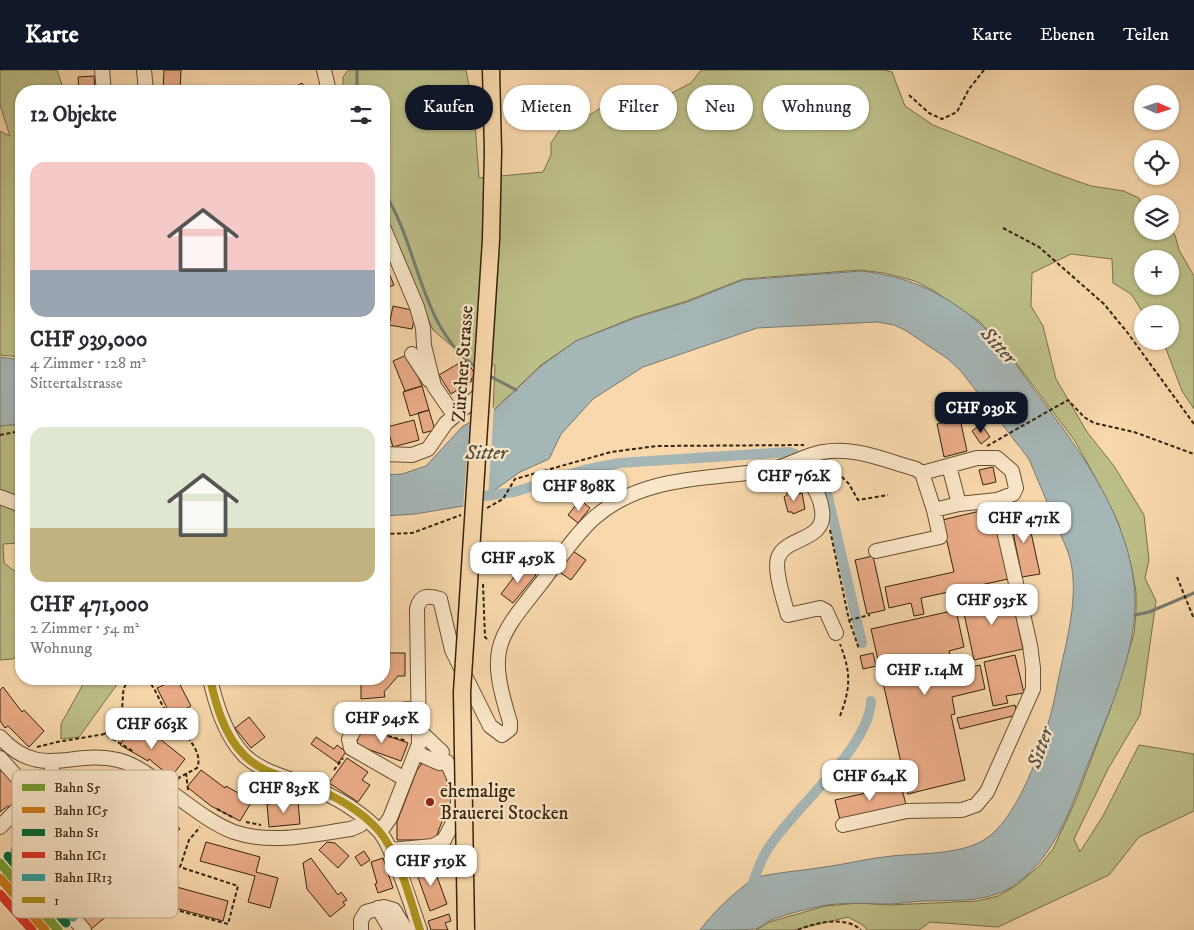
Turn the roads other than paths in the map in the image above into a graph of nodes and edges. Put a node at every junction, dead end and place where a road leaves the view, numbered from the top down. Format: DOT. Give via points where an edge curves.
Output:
graph roads {
  1 [pos="102,70"];
  2 [pos="144,70"];
  3 [pos="324,70"];
  4 [pos="491,70"];
  5 [pos="103,85"];
  6 [pos="145,85"];
  7 [pos="328,85"];
  8 [pos="390,243"];
  9 [pos="412,354"];
  10 [pos="486,382"];
  11 [pos="434,386"];
  12 [pos="454,415"];
  13 [pos="390,454"];
  14 [pos="792,463"];
  15 [pos="949,466"];
  16 [pos="922,472"];
  17 [pos="0,497"];
  18 [pos="997,500"];
  19 [pos="15,503"];
  20 [pos="959,504"];
  21 [pos="934,510"];
  22 [pos="876,551"];
  23 [pos="836,634"];
  24 [pos="212,685"];
  25 [pos="392,720"];
  26 [pos="0,737"];
  27 [pos="414,738"];
  28 [pos="442,752"];
  29 [pos="417,753"];
  30 [pos="3,754"];
  31 [pos="52,768"];
  32 [pos="12,770"];
  33 [pos="137,770"];
  34 [pos="405,779"];
  35 [pos="178,798"];
  36 [pos="12,815"];
  37 [pos="364,819"];
  38 [pos="843,825"];
  39 [pos="0,827"];
  40 [pos="380,832"];
  41 [pos="433,846"];
  42 [pos="390,850"];
  43 [pos="448,865"];
  44 [pos="378,908"];
  45 [pos="73,918"];
  46 [pos="84,930"];
  47 [pos="361,930"];
  48 [pos="391,930"];
  49 [pos="398,930"];
  50 [pos="406,930"];
  51 [pos="420,930"];
  52 [pos="466,930"];
  1 -- 5 [label="street"];
  2 -- 6 [label="street"];
  3 -- 7 [label="street"];
  4 -- 52 [label="main road, Zürcher Strasse, bridge" via="491,240 462,692"];
  8 -- 11 [label="street" via="417,307"];
  9 -- 11 [label="street"];
  10 -- 12 [label="street" via="477,397"];
  11 -- 12 [label="street"];
  12 -- 13 [label="street" via="428,449 412,455"];
  14 -- 16 [label="street" via="812,453 846,451"];
  14 -- 23 [label="street" via="819,495 823,516 814,532 778,556 788,615 820,608 826,611"];
  14 -- 27 [label="street" via="769,470 685,478 658,484 612,505 593,519 507,626 498,656 498,674 510,722 507,733 498,733 490,726 452,650 440,599 429,595 421,599 417,609"];
  15 -- 16 [label="street"];
  15 -- 18 [label="street" via="977,458 997,458 1012,471 1016,488 1013,494"];
  15 -- 20 [label="street"];
  16 -- 21 [label="street"];
  17 -- 19 [label="street"];
  18 -- 20 [label="street"];
  18 -- 38 [label="street" via="1030,645 1033,689 987,792 976,805 962,810 907,811"];
  20 -- 21 [label="street"];
  21 -- 22 [label="street" via="940,537"];
  24 -- 37 [label="street" via="226,727 246,756 264,769 332,797"];
  25 -- 34 [label="street" via="359,722 349,739 351,748"];
  26 -- 30 [label="street"];
  27 -- 28 [label="street" via="424,735"];
  27 -- 29 [label="street"];
  29 -- 34 [label="street"];
  29 -- 41 [label="street" via="439,763 447,762 458,787 458,813 444,840"];
  30 -- 31 [label="street" via="28,758"];
  30 -- 32 [label="street"];
  31 -- 33 [label="street" via="98,758 127,763"];
  34 -- 40 [label="street" via="390,805 386,826"];
  35 -- 37 [label="street" via="211,821 253,838 351,829"];
  36 -- 39 [label="street"];
  37 -- 40 [label="street"];
  40 -- 42 [label="street"];
  41 -- 42 [label="street"];
  41 -- 43 [label="street"];
  42 -- 51 [label="street"];
  44 -- 47 [label="street" via="368,909 364,914"];
  44 -- 48 [label="street"];
  44 -- 49 [label="street" via="389,916"];
  44 -- 50 [label="street" via="394,910"];
  45 -- 46 [label="street"];
}
